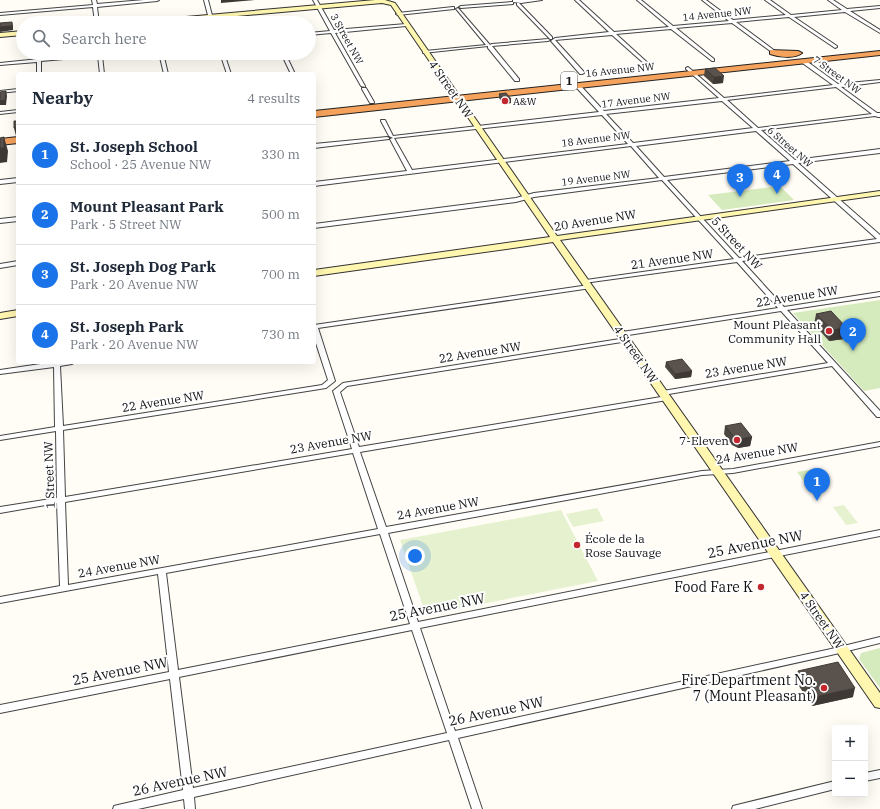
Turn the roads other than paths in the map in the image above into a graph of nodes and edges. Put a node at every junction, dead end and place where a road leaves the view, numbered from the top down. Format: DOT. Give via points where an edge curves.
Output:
graph roads {
  1 [pos="94,0"];
  2 [pos="157,0"];
  3 [pos="206,0"];
  4 [pos="316,0"];
  5 [pos="451,0"];
  6 [pos="540,0"];
  7 [pos="577,0"];
  8 [pos="639,0"];
  9 [pos="704,0"];
  10 [pos="767,0"];
  11 [pos="830,0"];
  12 [pos="385,2"];
  13 [pos="516,2"];
  14 [pos="94,6"];
  15 [pos="880,7"];
  16 [pos="320,8"];
  17 [pos="457,8"];
  18 [pos="846,10"];
  19 [pos="397,13"];
  20 [pos="0,14"];
  21 [pos="95,16"];
  22 [pos="210,16"];
  23 [pos="247,16"];
  24 [pos="790,16"];
  25 [pos="732,21"];
  26 [pos="406,25"];
  27 [pos="672,27"];
  28 [pos="333,32"];
  29 [pos="880,32"];
  30 [pos="316,33"];
  31 [pos="613,33"];
  32 [pos="16,34"];
  33 [pos="0,35"];
  34 [pos="552,40"];
  35 [pos="489,46"];
  36 [pos="835,47"];
  37 [pos="880,48"];
  38 [pos="425,52"];
  39 [pos="773,52"];
  40 [pos="880,52"];
  41 [pos="824,54"];
  42 [pos="39,60"];
  43 [pos="101,60"];
  44 [pos="163,60"];
  45 [pos="224,60"];
  46 [pos="287,60"];
  47 [pos="712,60"];
  48 [pos="803,61"];
  49 [pos="0,64"];
  50 [pos="648,66"];
  51 [pos="691,71"];
  52 [pos="39,72"];
  53 [pos="102,72"];
  54 [pos="166,72"];
  55 [pos="228,72"];
  56 [pos="292,72"];
  57 [pos="582,73"];
  58 [pos="517,80"];
  59 [pos="880,81"];
  60 [pos="577,85"];
  61 [pos="838,86"];
  62 [pos="16,90"];
  63 [pos="0,92"];
  64 [pos="455,96"];
  65 [pos="723,99"];
  66 [pos="372,102"];
  67 [pos="316,109"];
  68 [pos="16,111"];
  69 [pos="0,113"];
  70 [pos="603,113"];
  71 [pos="316,114"];
  72 [pos="879,116"];
  73 [pos="383,122"];
  74 [pos="477,127"];
  75 [pos="756,129"];
  76 [pos="391,137"];
  77 [pos="16,140"];
  78 [pos="0,142"];
  79 [pos="632,144"];
  80 [pos="16,146"];
  81 [pos="316,146"];
  82 [pos="0,148"];
  83 [pos="880,151"];
  84 [pos="500,160"];
  85 [pos="793,162"];
  86 [pos="410,172"];
  87 [pos="663,179"];
  88 [pos="16,180"];
  89 [pos="0,182"];
  90 [pos="316,184"];
  91 [pos="880,193"];
  92 [pos="526,197"];
  93 [pos="836,199"];
  94 [pos="699,217"];
  95 [pos="16,219"];
  96 [pos="0,222"];
  97 [pos="316,226"];
  98 [pos="555,239"];
  99 [pos="880,239"];
  100 [pos="738,260"];
  101 [pos="16,263"];
  102 [pos="0,266"];
  103 [pos="316,273"];
  104 [pos="588,285"];
  105 [pos="880,294"];
  106 [pos="784,309"];
  107 [pos="16,313"];
  108 [pos="0,316"];
  109 [pos="316,327"];
  110 [pos="316,333"];
  111 [pos="624,337"];
  112 [pos="51,364"];
  113 [pos="57,364"];
  114 [pos="833,364"];
  115 [pos="0,372"];
  116 [pos="665,396"];
  117 [pos="880,415"];
  118 [pos="59,429"];
  119 [pos="0,438"];
  120 [pos="880,444"];
  121 [pos="356,450"];
  122 [pos="718,472"];
  123 [pos="61,500"];
  124 [pos="0,510"];
  125 [pos="383,530"];
  126 [pos="880,533"];
  127 [pos="776,554"];
  128 [pos="162,570"];
  129 [pos="64,588"];
  130 [pos="0,600"];
  131 [pos="415,626"];
  132 [pos="880,640"];
  133 [pos="842,649"];
  134 [pos="174,674"];
  135 [pos="880,703"];
  136 [pos="0,709"];
  137 [pos="452,735"];
  138 [pos="880,774"];
  139 [pos="868,776"];
  140 [pos="832,786"];
  141 [pos="188,794"];
  142 [pos="118,809"];
  143 [pos="190,809"];
  144 [pos="477,809"];
  145 [pos="737,809"];
  1 -- 14 [label="street"];
  2 -- 14 [label="street"];
  3 -- 22 [label="street"];
  4 -- 16 [label="street, 3 Street NW"];
  5 -- 17 [label="street"];
  6 -- 13 [label="street"];
  7 -- 31 [label="street"];
  8 -- 27 [label="street"];
  9 -- 25 [label="street"];
  10 -- 24 [label="street"];
  11 -- 18 [label="street"];
  12 -- 16 [label="street"];
  12 -- 19 [label="street, 4 Street NW" via="393,6"];
  13 -- 17 [label="street"];
  13 -- 34 [label="street"];
  14 -- 20 [label="street"];
  14 -- 21 [label="street"];
  15 -- 18 [label="street, 14 Avenue NW"];
  16 -- 23 [label="street"];
  16 -- 28 [label="street, 3 Street NW"];
  17 -- 19 [label="street"];
  17 -- 35 [label="street"];
  18 -- 24 [label="street, 14 Avenue NW"];
  18 -- 29 [label="street"];
  19 -- 26 [label="street, 4 Street NW"];
  24 -- 25 [label="street, 14 Avenue NW"];
  24 -- 36 [label="street"];
  25 -- 27 [label="street, 14 Avenue NW"];
  25 -- 39 [label="street"];
  26 -- 28 [label="street"];
  26 -- 38 [label="street, 4 Street NW"];
  27 -- 31 [label="street, 14 Avenue NW"];
  27 -- 47 [label="street"];
  28 -- 30 [label="street"];
  28 -- 66 [label="street, 3 Street NW"];
  31 -- 34 [label="street, 14 Avenue NW"];
  31 -- 50 [label="street"];
  32 -- 33 [label="street"];
  34 -- 35 [label="street, 14 Avenue NW"];
  34 -- 57 [label="street"];
  35 -- 38 [label="street, 14 Avenue NW"];
  35 -- 58 [label="street"];
  37 -- 41 [label="highway, 16 Avenue NW / 1"];
  38 -- 64 [label="street, 4 Street NW"];
  39 -- 41 [label="highway"];
  40 -- 48 [label="highway, 16 Avenue NW / 1"];
  41 -- 51 [label="highway, 16 Avenue NW / 1"];
  42 -- 49 [label="street"];
  42 -- 52 [label="street"];
  43 -- 53 [label="street"];
  44 -- 54 [label="street"];
  45 -- 55 [label="street"];
  46 -- 56 [label="street"];
  48 -- 51 [label="highway, 16 Avenue NW / 1"];
  48 -- 61 [label="street, 7 Street NW"];
  51 -- 60 [label="highway, 16 Avenue NW / 1"];
  51 -- 64 [label="highway, 16 Avenue NW / 1"];
  51 -- 65 [label="street, 6 Street NW"];
  59 -- 61 [label="street, 17 Avenue NW"];
  60 -- 64 [label="highway, 16 Avenue NW / 1"];
  60 -- 70 [label="street, 5 Street NW"];
  61 -- 65 [label="street, 17 Avenue NW"];
  61 -- 72 [label="street, 7 Street NW"];
  62 -- 63 [label="street"];
  64 -- 66 [label="highway, 16 Avenue NW / 1"];
  64 -- 71 [label="highway, 16 Avenue NW / 1"];
  64 -- 74 [label="street, 4 Street NW"];
  65 -- 70 [label="street, 17 Avenue NW"];
  65 -- 75 [label="street, 6 Street NW"];
  66 -- 67 [label="highway, 16 Avenue NW / 1"];
  68 -- 69 [label="street"];
  70 -- 74 [label="street, 17 Avenue NW"];
  70 -- 79 [label="street, 5 Street NW"];
  72 -- 75 [label="street, 18 Avenue NW"];
  73 -- 76 [label="street"];
  74 -- 76 [label="street, 17 Avenue NW"];
  74 -- 84 [label="street, 4 Street NW"];
  75 -- 79 [label="street, 18 Avenue NW"];
  75 -- 85 [label="street, 6 Street NW"];
  76 -- 81 [label="street, 17 Avenue NW"];
  76 -- 86 [label="street"];
  77 -- 78 [label="highway"];
  79 -- 84 [label="street, 18 Avenue NW"];
  79 -- 87 [label="street, 5 Street NW"];
  80 -- 82 [label="highway"];
  83 -- 85 [label="street, 19 Avenue NW"];
  84 -- 86 [label="street, 18 Avenue NW"];
  84 -- 92 [label="street, 4 Street NW"];
  85 -- 87 [label="street, 19 Avenue NW"];
  85 -- 93 [label="street, 6 Street NW"];
  86 -- 90 [label="street, 18 Avenue NW"];
  87 -- 92 [label="street, 19 Avenue NW"];
  87 -- 94 [label="street, 5 Street NW"];
  88 -- 89 [label="street"];
  91 -- 93 [label="street, 20 Avenue NW"];
  92 -- 97 [label="street, 19 Avenue NW"];
  92 -- 98 [label="street, 4 Street NW"];
  93 -- 94 [label="street, 20 Avenue NW"];
  93 -- 99 [label="street, 6 Street NW"];
  94 -- 98 [label="street, 20 Avenue NW"];
  94 -- 100 [label="street, 5 Street NW"];
  95 -- 96 [label="street"];
  98 -- 103 [label="street, 20 Avenue NW"];
  98 -- 104 [label="street, 4 Street NW"];
  99 -- 100 [label="street, 21 Avenue NW"];
  100 -- 104 [label="street, 21 Avenue NW"];
  100 -- 106 [label="street, 5 Street NW"];
  101 -- 102 [label="street"];
  104 -- 109 [label="street, 21 Avenue NW"];
  104 -- 111 [label="street, 4 Street NW"];
  105 -- 106 [label="street, 22 Avenue NW"];
  106 -- 111 [label="street, 22 Avenue NW"];
  106 -- 114 [label="street, 5 Street NW"];
  107 -- 108 [label="street"];
  110 -- 118 [label="street, 22 Avenue NW" via="332,381 324,387"];
  111 -- 116 [label="street, 4 Street NW"];
  111 -- 121 [label="street, 22 Avenue NW" via="345,384 336,391"];
  112 -- 115 [label="street"];
  113 -- 118 [label="street, 1 Street NW"];
  114 -- 116 [label="street, 23 Avenue NW"];
  114 -- 117 [label="street, 5 Street NW"];
  116 -- 121 [label="street, 23 Avenue NW"];
  116 -- 122 [label="street, 4 Street NW"];
  118 -- 119 [label="street, 22 Avenue NW"];
  118 -- 123 [label="street, 1 Street NW"];
  120 -- 122 [label="street, 24 Avenue NW"];
  121 -- 123 [label="street, 23 Avenue NW"];
  121 -- 125 [label="street"];
  122 -- 125 [label="street, 24 Avenue NW"];
  122 -- 127 [label="street, 4 Street NW"];
  123 -- 124 [label="street, 23 Avenue NW"];
  123 -- 129 [label="street, 1 Street NW"];
  125 -- 128 [label="street, 24 Avenue NW"];
  125 -- 131 [label="street"];
  126 -- 127 [label="street, 25 Avenue NW"];
  127 -- 131 [label="street, 25 Avenue NW"];
  127 -- 133 [label="street, 4 Street NW"];
  128 -- 129 [label="street, 24 Avenue NW"];
  128 -- 134 [label="street"];
  129 -- 130 [label="street, 24 Avenue NW"];
  131 -- 134 [label="street, 25 Avenue NW"];
  131 -- 137 [label="street"];
  132 -- 133 [label="street, 26 Avenue NW"];
  133 -- 135 [label="street, 4 Street NW"];
  133 -- 137 [label="street, 26 Avenue NW"];
  134 -- 136 [label="street, 25 Avenue NW"];
  134 -- 141 [label="street"];
  137 -- 141 [label="street, 26 Avenue NW"];
  137 -- 144 [label="street"];
  138 -- 139 [label="street"];
  140 -- 145 [label="street"];
  141 -- 142 [label="street, 26 Avenue NW"];
  141 -- 143 [label="street"];
}
